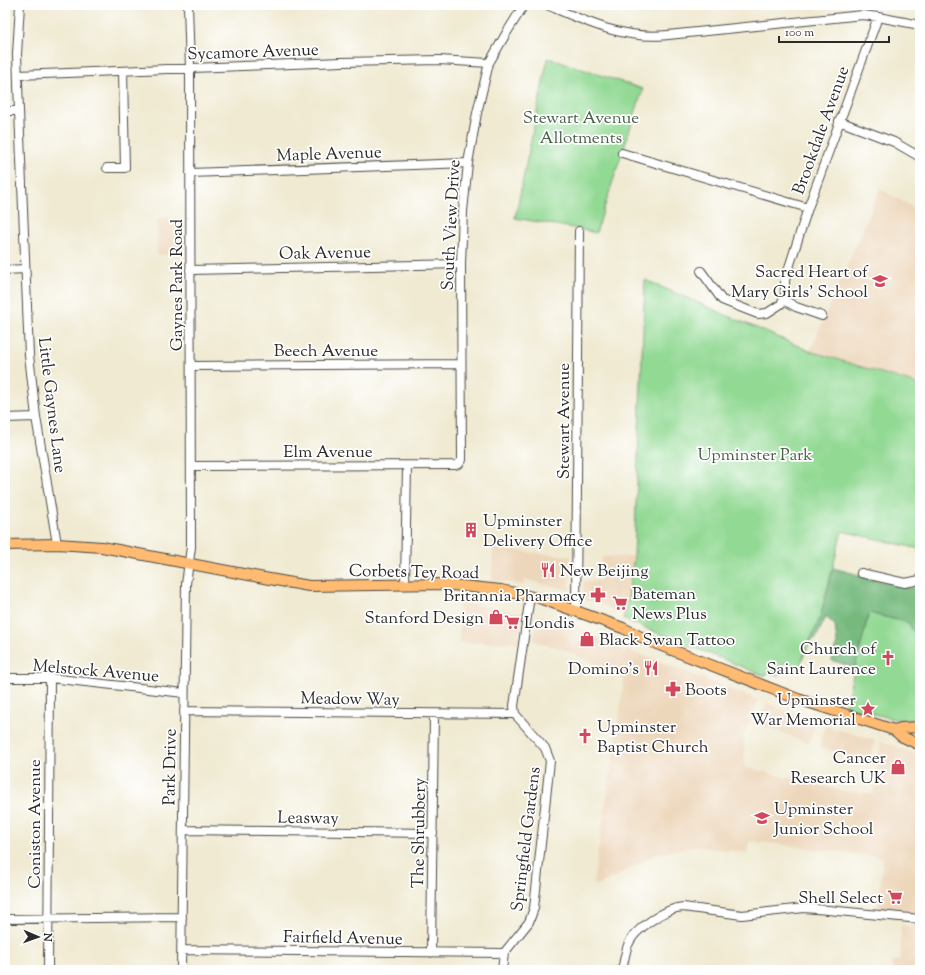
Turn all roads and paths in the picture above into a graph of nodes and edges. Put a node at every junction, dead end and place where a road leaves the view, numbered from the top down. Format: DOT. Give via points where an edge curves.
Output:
graph roads {
  1 [pos="20,5"];
  2 [pos="188,5"];
  3 [pos="524,5"];
  4 [pos="547,5"];
  5 [pos="878,16"];
  6 [pos="920,25"];
  7 [pos="489,63"];
  8 [pos="190,68"];
  9 [pos="123,71"];
  10 [pos="18,75"];
  11 [pos="5,111"];
  12 [pos="19,111"];
  13 [pos="839,121"];
  14 [pos="622,153"];
  15 [pos="920,157"];
  16 [pos="468,163"];
  17 [pos="107,168"];
  18 [pos="190,173"];
  19 [pos="808,208"];
  20 [pos="579,231"];
  21 [pos="461,264"];
  22 [pos="25,269"];
  23 [pos="5,270"];
  24 [pos="190,270"];
  25 [pos="701,271"];
  26 [pos="784,300"];
  27 [pos="822,316"];
  28 [pos="461,364"];
  29 [pos="191,366"];
  30 [pos="36,417"];
  31 [pos="5,418"];
  32 [pos="462,460"];
  33 [pos="191,466"];
  34 [pos="407,466"];
  35 [pos="57,544"];
  36 [pos="5,545"];
  37 [pos="188,564"];
  38 [pos="861,573"];
  39 [pos="920,580"];
  40 [pos="405,584"];
  41 [pos="530,596"];
  42 [pos="576,611"];
  43 [pos="5,678"];
  44 [pos="50,678"];
  45 [pos="184,693"];
  46 [pos="184,711"];
  47 [pos="434,714"];
  48 [pos="514,714"];
  49 [pos="920,727"];
  50 [pos="896,731"];
  51 [pos="920,734"];
  52 [pos="920,745"];
  53 [pos="183,830"];
  54 [pos="433,833"];
  55 [pos="182,917"];
  56 [pos="5,919"];
  57 [pos="49,919"];
  58 [pos="920,920"];
  59 [pos="182,950"];
  60 [pos="431,953"];
  61 [pos="504,953"];
  62 [pos="48,970"];
  63 [pos="181,970"];
  64 [pos="502,970"];
  65 [pos="622,970"];
  1 -- 10 [label="street, Little Gaynes Lane"];
  2 -- 8 [label="street, Gaynes Park Road"];
  3 -- 7 [label="street, South View Drive"];
  4 -- 5 [label="street" via="613,31 644,36 668,36 851,16"];
  5 -- 6 [label="street"];
  5 -- 13 [label="street, Brookdale Avenue"];
  7 -- 8 [label="street, Sycamore Avenue" via="439,60"];
  7 -- 16 [label="street, South View Drive"];
  8 -- 9 [label="street, Sycamore Avenue"];
  8 -- 18 [label="street, Gaynes Park Road"];
  9 -- 10 [label="street, Sycamore Avenue"];
  9 -- 17 [label="street" via="125,168"];
  10 -- 12 [label="street, Little Gaynes Lane"];
  11 -- 12 [label="street"];
  12 -- 22 [label="street, Little Gaynes Lane"];
  13 -- 15 [label="street" via="894,142"];
  13 -- 19 [label="street, Brookdale Avenue"];
  14 -- 19 [label="street, Brookdale Avenue"];
  16 -- 18 [label="street, Maple Avenue"];
  16 -- 21 [label="street, South View Drive"];
  18 -- 24 [label="street, Gaynes Park Road"];
  19 -- 26 [label="street" via="785,280"];
  20 -- 42 [label="street, Stewart Avenue"];
  21 -- 24 [label="street, Oak Avenue"];
  21 -- 28 [label="street, South View Drive"];
  22 -- 23 [label="street"];
  22 -- 30 [label="street, Little Gaynes Lane" via="29,354"];
  24 -- 29 [label="street, Gaynes Park Road"];
  25 -- 26 [label="street" via="722,300 758,314 767,313"];
  26 -- 27 [label="street"];
  28 -- 29 [label="street, Beech Avenue"];
  28 -- 32 [label="street, South View Drive"];
  29 -- 33 [label="street, Gaynes Park Road"];
  30 -- 31 [label="street"];
  30 -- 35 [label="street, Little Gaynes Lane"];
  32 -- 34 [label="street, Elm Avenue" via="455,465"];
  33 -- 34 [label="street, Elm Avenue"];
  33 -- 37 [label="street, Gaynes Park Road" via="191,547"];
  34 -- 40 [label="street"];
  35 -- 36 [label="main road, Corbets Tey Road"];
  35 -- 37 [label="main road, Corbets Tey Road" via="102,547"];
  37 -- 40 [label="main road, Corbets Tey Road" via="309,586"];
  37 -- 45 [label="street, Park Drive"];
  38 -- 39 [label="street" via="905,583"];
  40 -- 41 [label="main road, Corbets Tey Road" via="490,588"];
  41 -- 42 [label="main road, Corbets Tey Road"];
  41 -- 48 [label="street"];
  42 -- 50 [label="main road, Corbets Tey Road" via="798,699"];
  43 -- 44 [label="street, Melstock Avenue"];
  44 -- 45 [label="street, Melstock Avenue"];
  44 -- 57 [label="street, Coniston Avenue"];
  45 -- 46 [label="street, Park Drive"];
  46 -- 47 [label="street, Meadow Way"];
  46 -- 53 [label="street, Park Drive"];
  47 -- 48 [label="street, Meadow Way"];
  47 -- 54 [label="street, The Shrubbery"];
  48 -- 61 [label="street, Springfield Gardens" via="546,748 550,761 534,908 529,922"];
  49 -- 50 [label="main road" via="901,728"];
  50 -- 51 [label="main road, Corbets Tey Road"];
  50 -- 52 [label="main road, Corbets Tey Road"];
  53 -- 54 [label="street, Leasway"];
  53 -- 55 [label="street, Park Drive"];
  54 -- 60 [label="street, The Shrubbery"];
  55 -- 57 [label="street"];
  55 -- 59 [label="street, Park Drive"];
  56 -- 57 [label="street"];
  57 -- 62 [label="street, Coniston Avenue"];
  58 -- 65 [label="street" via="804,908 742,915 676,907 651,921 632,938"];
  59 -- 60 [label="street, Fairfield Avenue"];
  59 -- 63 [label="street, Park Drive"];
  60 -- 61 [label="street, Fairfield Avenue"];
  61 -- 64 [label="street"];
}
